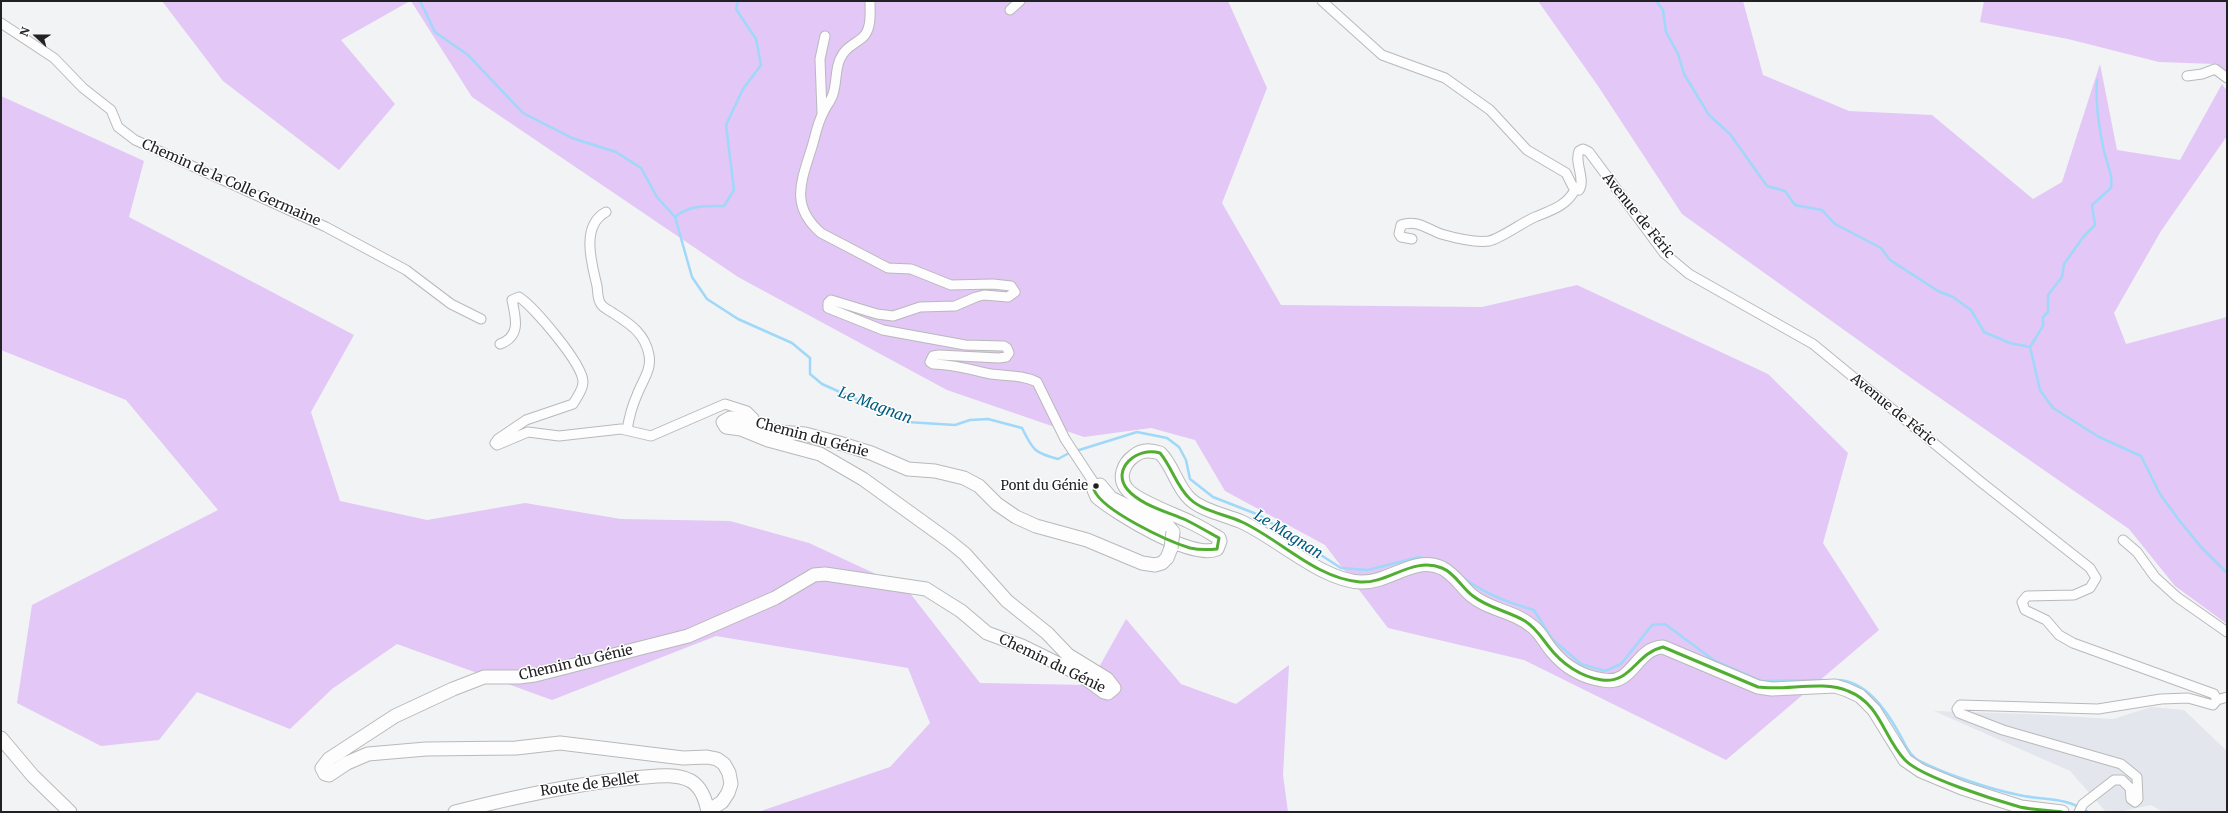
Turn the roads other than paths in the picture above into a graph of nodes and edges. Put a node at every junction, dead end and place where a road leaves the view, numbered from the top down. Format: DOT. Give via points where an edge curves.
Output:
graph roads {
  1 [pos="870,1"];
  2 [pos="1020,1"];
  3 [pos="1322,1"];
  4 [pos="1010,10"];
  5 [pos="1,23"];
  6 [pos="825,36"];
  7 [pos="2187,76"];
  8 [pos="2227,78"];
  9 [pos="822,113"];
  10 [pos="1576,188"];
  11 [pos="606,212"];
  12 [pos="1412,239"];
  13 [pos="481,319"];
  14 [pos="500,344"];
  15 [pos="757,424"];
  16 [pos="627,430"];
  17 [pos="1096,486"];
  18 [pos="2123,540"];
  19 [pos="2227,632"];
  20 [pos="2227,697"];
  21 [pos="2215,703"];
  22 [pos="1,738"];
  23 [pos="2081,808"];
  24 [pos="70,812"];
  25 [pos="455,812"];
  26 [pos="708,812"];
  27 [pos="2062,812"];
  1 -- 9 [label="street, Chemin du Génie" via="868,29 842,56 837,68 836,86"];
  2 -- 4 [label="street"];
  3 -- 10 [label="street" via="1382,55 1445,78 1490,110 1527,150 1566,173"];
  5 -- 13 [label="street, Chemin de la Colle Germaine" via="54,58 82,88 111,110 118,127 136,140 326,227 406,270 451,304"];
  6 -- 9 [label="street" via="820,59"];
  7 -- 8 [label="street" via="2215,69"];
  9 -- 17 [label="street, Chemin du Génie" via="800,191 804,211 813,226 821,233 888,268 911,269 958,286 1011,286 1014,292 1008,298 984,295 956,306 920,307 893,316 877,314 831,300 828,308 883,330 965,345 1004,346 1008,353 1006,357 939,355 932,356 930,362 991,374 1028,378 1037,382 1065,439"];
  10 -- 12 [label="street" via="1566,204 1519,224 1495,239 1477,241 1440,233 1425,225 1409,222 1402,225 1399,234 1401,237"];
  10 -- 21 [label="street, Avenue de Féric" via="1579,190 1582,186 1577,156 1578,150 1583,149 1588,152 1664,253 1689,274 1813,344 1874,396 2090,568 2096,578 2090,588 2074,595 2027,596 2022,602 2025,610 2046,620 2059,636 2206,690 2214,694"];
  11 -- 16 [label="street" via="593,228 589,250 599,300 605,308 640,333 646,343 650,360 646,379 635,401"];
  14 -- 16 [label="street" via="510,340 515,332 512,300 519,297 526,301 555,334 576,364 583,380 583,388 573,404 526,420 498,439 495,443 497,445 528,432 560,436 612,429"];
  15 -- 16 [label="street" via="747,411 725,404 651,436"];
  15 -- 17 [label="street, Chemin du Génie, bridge" via="778,432 805,434 845,445 908,469 935,471 964,478 979,486 997,504 1016,517 1036,526 1087,540 1142,563 1162,563 1171,548 1173,532 1168,526 1111,498 1100,485"];
  15 -- 26 [label="street, Chemin du Génie" via="736,418 723,422 726,427 741,429 768,440 820,454 863,479 949,541 1007,601 1068,655 1107,679 1114,688 1108,693 1104,692 1081,675 1022,646 987,633 961,611 926,589 825,574 814,575 776,598 688,636 535,675 484,677 453,689 395,716 329,759 322,768 325,774 329,775 347,762 368,754 560,744 683,758 707,757 724,764 731,784 722,802"];
  17 -- 27 [label="street" via="1094,490 1097,497 1142,527 1188,547 1207,551 1217,549 1219,538 1140,498 1126,488 1122,479 1123,471 1130,459 1143,451 1160,453 1165,457 1190,500 1252,527 1330,574 1361,582 1386,578 1424,564 1444,569 1485,604 1515,614 1526,621 1536,629 1567,666 1581,674 1605,681 1616,680 1626,675 1648,651 1663,647 1758,687 1772,689 1834,686 1860,696 1874,710 1905,760 1921,771 1962,788 2021,807"];
  18 -- 19 [label="street" via="2137,552 2155,577 2177,597"];
  20 -- 21 [label="street"];
  21 -- 23 [label="street" via="2188,698 2098,708 1960,705 1957,709 1959,713 2003,730 2121,764 2137,777 2139,789 2135,802 2131,799 2130,788 2122,780 2114,780"];
  22 -- 24 [label="street" via="33,776"];
  25 -- 26 [label="street, Route de Bellet" via="564,786 664,776 691,781 703,796"];
}
